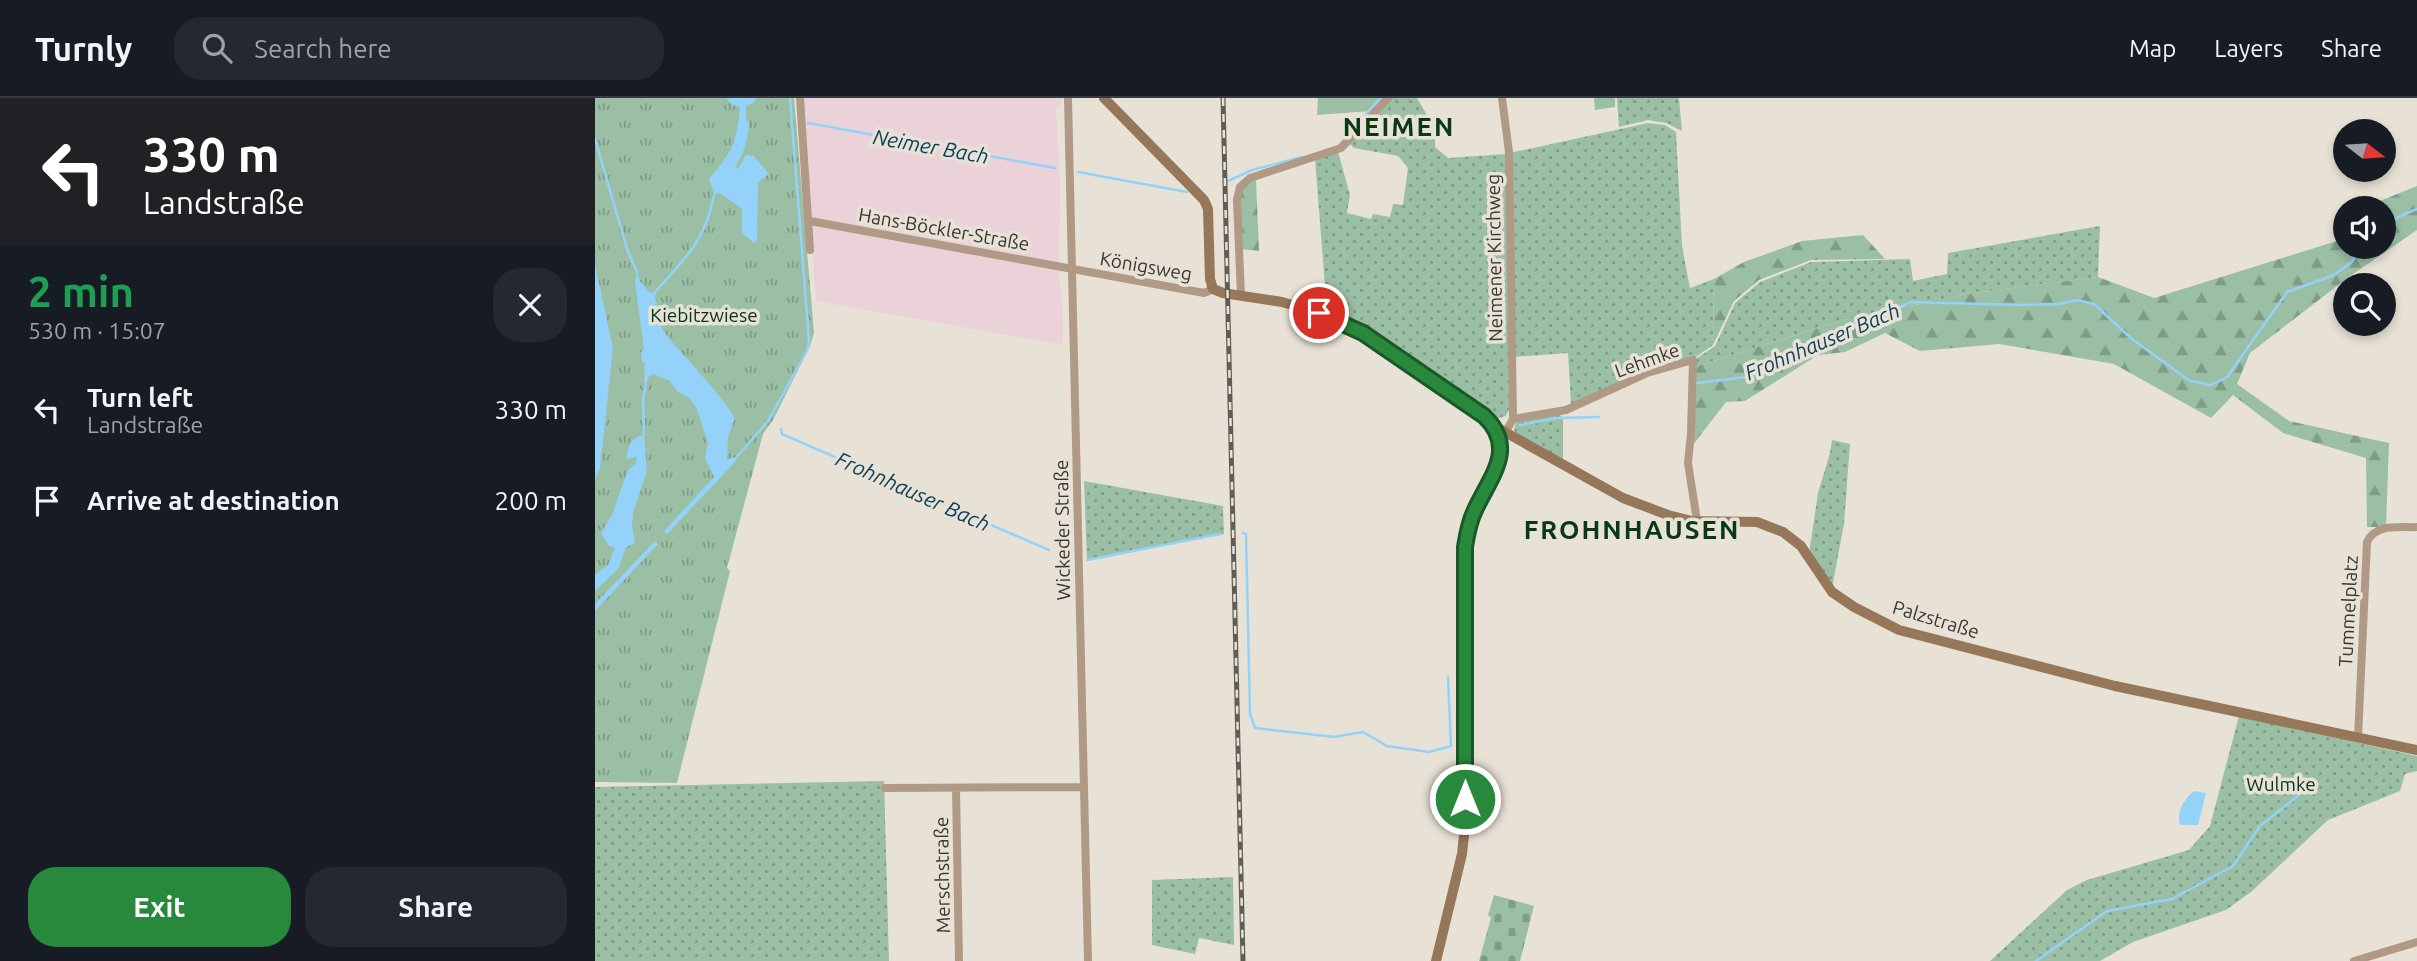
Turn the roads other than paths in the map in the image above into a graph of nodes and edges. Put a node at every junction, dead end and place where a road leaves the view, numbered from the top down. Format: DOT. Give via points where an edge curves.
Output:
graph roads {
  1 [pos="800,98"];
  2 [pos="1068,98"];
  3 [pos="1104,98"];
  4 [pos="1388,98"];
  5 [pos="1502,98"];
  6 [pos="810,221"];
  7 [pos="810,250"];
  8 [pos="1072,269"];
  9 [pos="1218,291"];
  10 [pos="1241,296"];
  11 [pos="1513,419"];
  12 [pos="1494,426"];
  13 [pos="1505,433"];
  14 [pos="1525,444"];
  15 [pos="1501,453"];
  16 [pos="1697,521"];
  17 [pos="2417,527"];
  18 [pos="2358,738"];
  19 [pos="2417,750"];
  20 [pos="1084,787"];
  21 [pos="885,788"];
  22 [pos="956,788"];
  23 [pos="2417,942"];
  24 [pos="959,961"];
  25 [pos="1088,961"];
  26 [pos="1436,961"];
  27 [pos="2354,961"];
  1 -- 6 [label="street"];
  2 -- 8 [label="street, Wickeder Straße"];
  3 -- 9 [label="main road" via="1204,201 1210,279"];
  4 -- 10 [label="street" via="1341,148 1250,178 1241,187 1237,200"];
  5 -- 11 [label="street, Neimener Kirchweg" via="1509,152"];
  6 -- 7 [label="street"];
  6 -- 8 [label="street, Hans-Böckler-Straße"];
  8 -- 9 [label="street, Königsweg" via="1204,293"];
  8 -- 20 [label="street, Wickeder Straße" via="1075,564"];
  9 -- 10 [label="main road, Palzstraße"];
  10 -- 12 [label="main road, Palzstraße" via="1299,306 1363,333"];
  11 -- 13 [label="street"];
  11 -- 16 [label="street, Lehmke" via="1566,410 1647,373 1693,360 1688,463"];
  12 -- 13 [label="main road, Palzstraße"];
  12 -- 15 [label="main road"];
  13 -- 14 [label="main road, Palzstraße"];
  14 -- 15 [label="main road"];
  14 -- 16 [label="main road, Palzstraße" via="1623,498"];
  15 -- 26 [label="main road" via="1470,522 1465,547 1465,826"];
  16 -- 18 [label="main road, Palzstraße" via="1757,522 1783,532 1801,546 1832,592 1899,631 2115,686"];
  17 -- 18 [label="street, Tummelplatz" via="2378,528 2367,542"];
  18 -- 19 [label="main road, Palzstraße"];
  20 -- 22 [label="street, Merschstraße"];
  20 -- 25 [label="street, Wickeder Straße"];
  21 -- 22 [label="street, Merschstraße"];
  22 -- 24 [label="street, Merschstraße"];
  23 -- 27 [label="street"];
}
